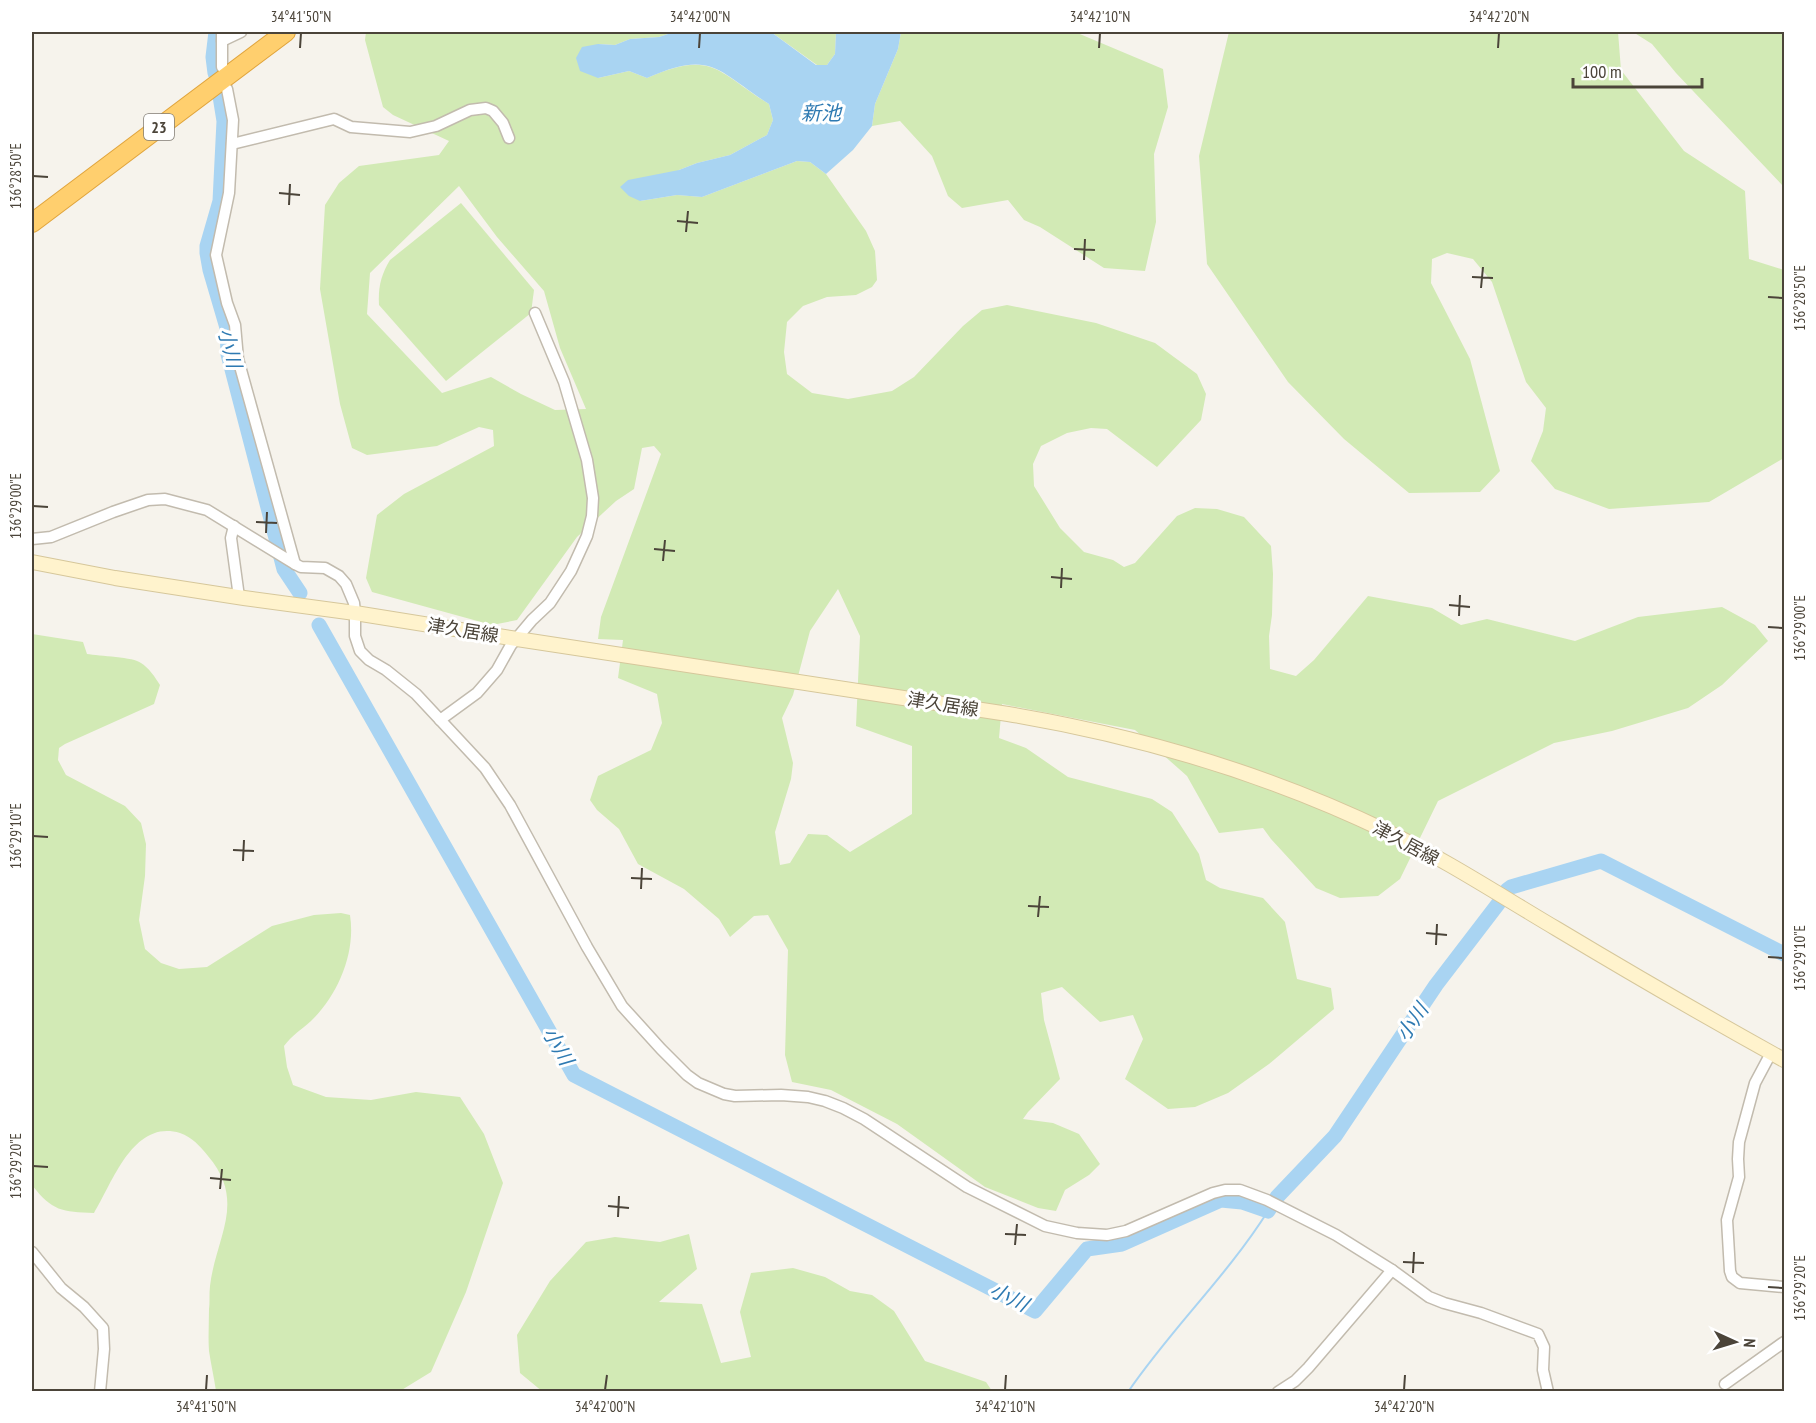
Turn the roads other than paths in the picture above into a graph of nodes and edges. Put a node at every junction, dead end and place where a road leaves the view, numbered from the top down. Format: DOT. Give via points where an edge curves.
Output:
graph roads {
  1 [pos="241,32"];
  2 [pos="280,32"];
  3 [pos="286,32"];
  4 [pos="222,36"];
  5 [pos="222,68"];
  6 [pos="227,89"];
  7 [pos="508,138"];
  8 [pos="232,144"];
  9 [pos="32,211"];
  10 [pos="32,224"];
  11 [pos="535,313"];
  12 [pos="234,526"];
  13 [pos="32,538"];
  14 [pos="286,559"];
  15 [pos="32,562"];
  16 [pos="239,597"];
  17 [pos="355,613"];
  18 [pos="517,639"];
  19 [pos="441,720"];
  20 [pos="1772,1053"];
  21 [pos="1785,1060"];
  22 [pos="32,1252"];
  23 [pos="1392,1270"];
  24 [pos="1785,1287"];
  25 [pos="1785,1342"];
  26 [pos="1725,1384"];
  27 [pos="100,1392"];
  28 [pos="1278,1392"];
  29 [pos="1548,1392"];
  1 -- 4 [label="street"];
  2 -- 9 [label="highway, 23" via="163,121"];
  3 -- 10 [label="highway, 23"];
  4 -- 5 [label="street"];
  6 -- 8 [label="street"];
  7 -- 8 [label="street" via="503,123 486,108 410,132 351,127 334,119"];
  8 -- 14 [label="street" via="229,193 216,255"];
  11 -- 18 [label="street" via="564,382 587,460 593,498 587,536 571,571 550,603"];
  12 -- 13 [label="street" via="207,510 165,499 148,500 51,537"];
  12 -- 14 [label="street"];
  12 -- 16 [label="street" via="231,538"];
  14 -- 17 [label="street" via="301,567 325,568 339,576 346,584"];
  15 -- 16 [label="main road, 津久居線"];
  16 -- 17 [label="main road, 津久居線"];
  17 -- 18 [label="main road, 津久居線"];
  17 -- 19 [label="street" via="355,636 360,651 416,694"];
  18 -- 19 [label="street" via="477,693"];
  18 -- 20 [label="main road, 津久居線" via="1060,722 1231,768 1348,814 1418,848"];
  19 -- 23 [label="street" via="486,768 510,805 622,1006 698,1083 724,1094 808,1097 843,1108 967,1187 1045,1226 1107,1235 1126,1231 1225,1190 1240,1190 1336,1235"];
  20 -- 21 [label="main road, 津久居線"];
  20 -- 24 [label="street" via="1755,1083 1739,1142 1739,1177 1728,1213 1727,1234 1730,1271 1736,1281"];
  22 -- 27 [label="street" via="61,1288 103,1328"];
  23 -- 28 [label="street" via="1308,1368"];
  23 -- 29 [label="street" via="1429,1297 1538,1334 1544,1347 1543,1370"];
  25 -- 26 [label="street"];
}
